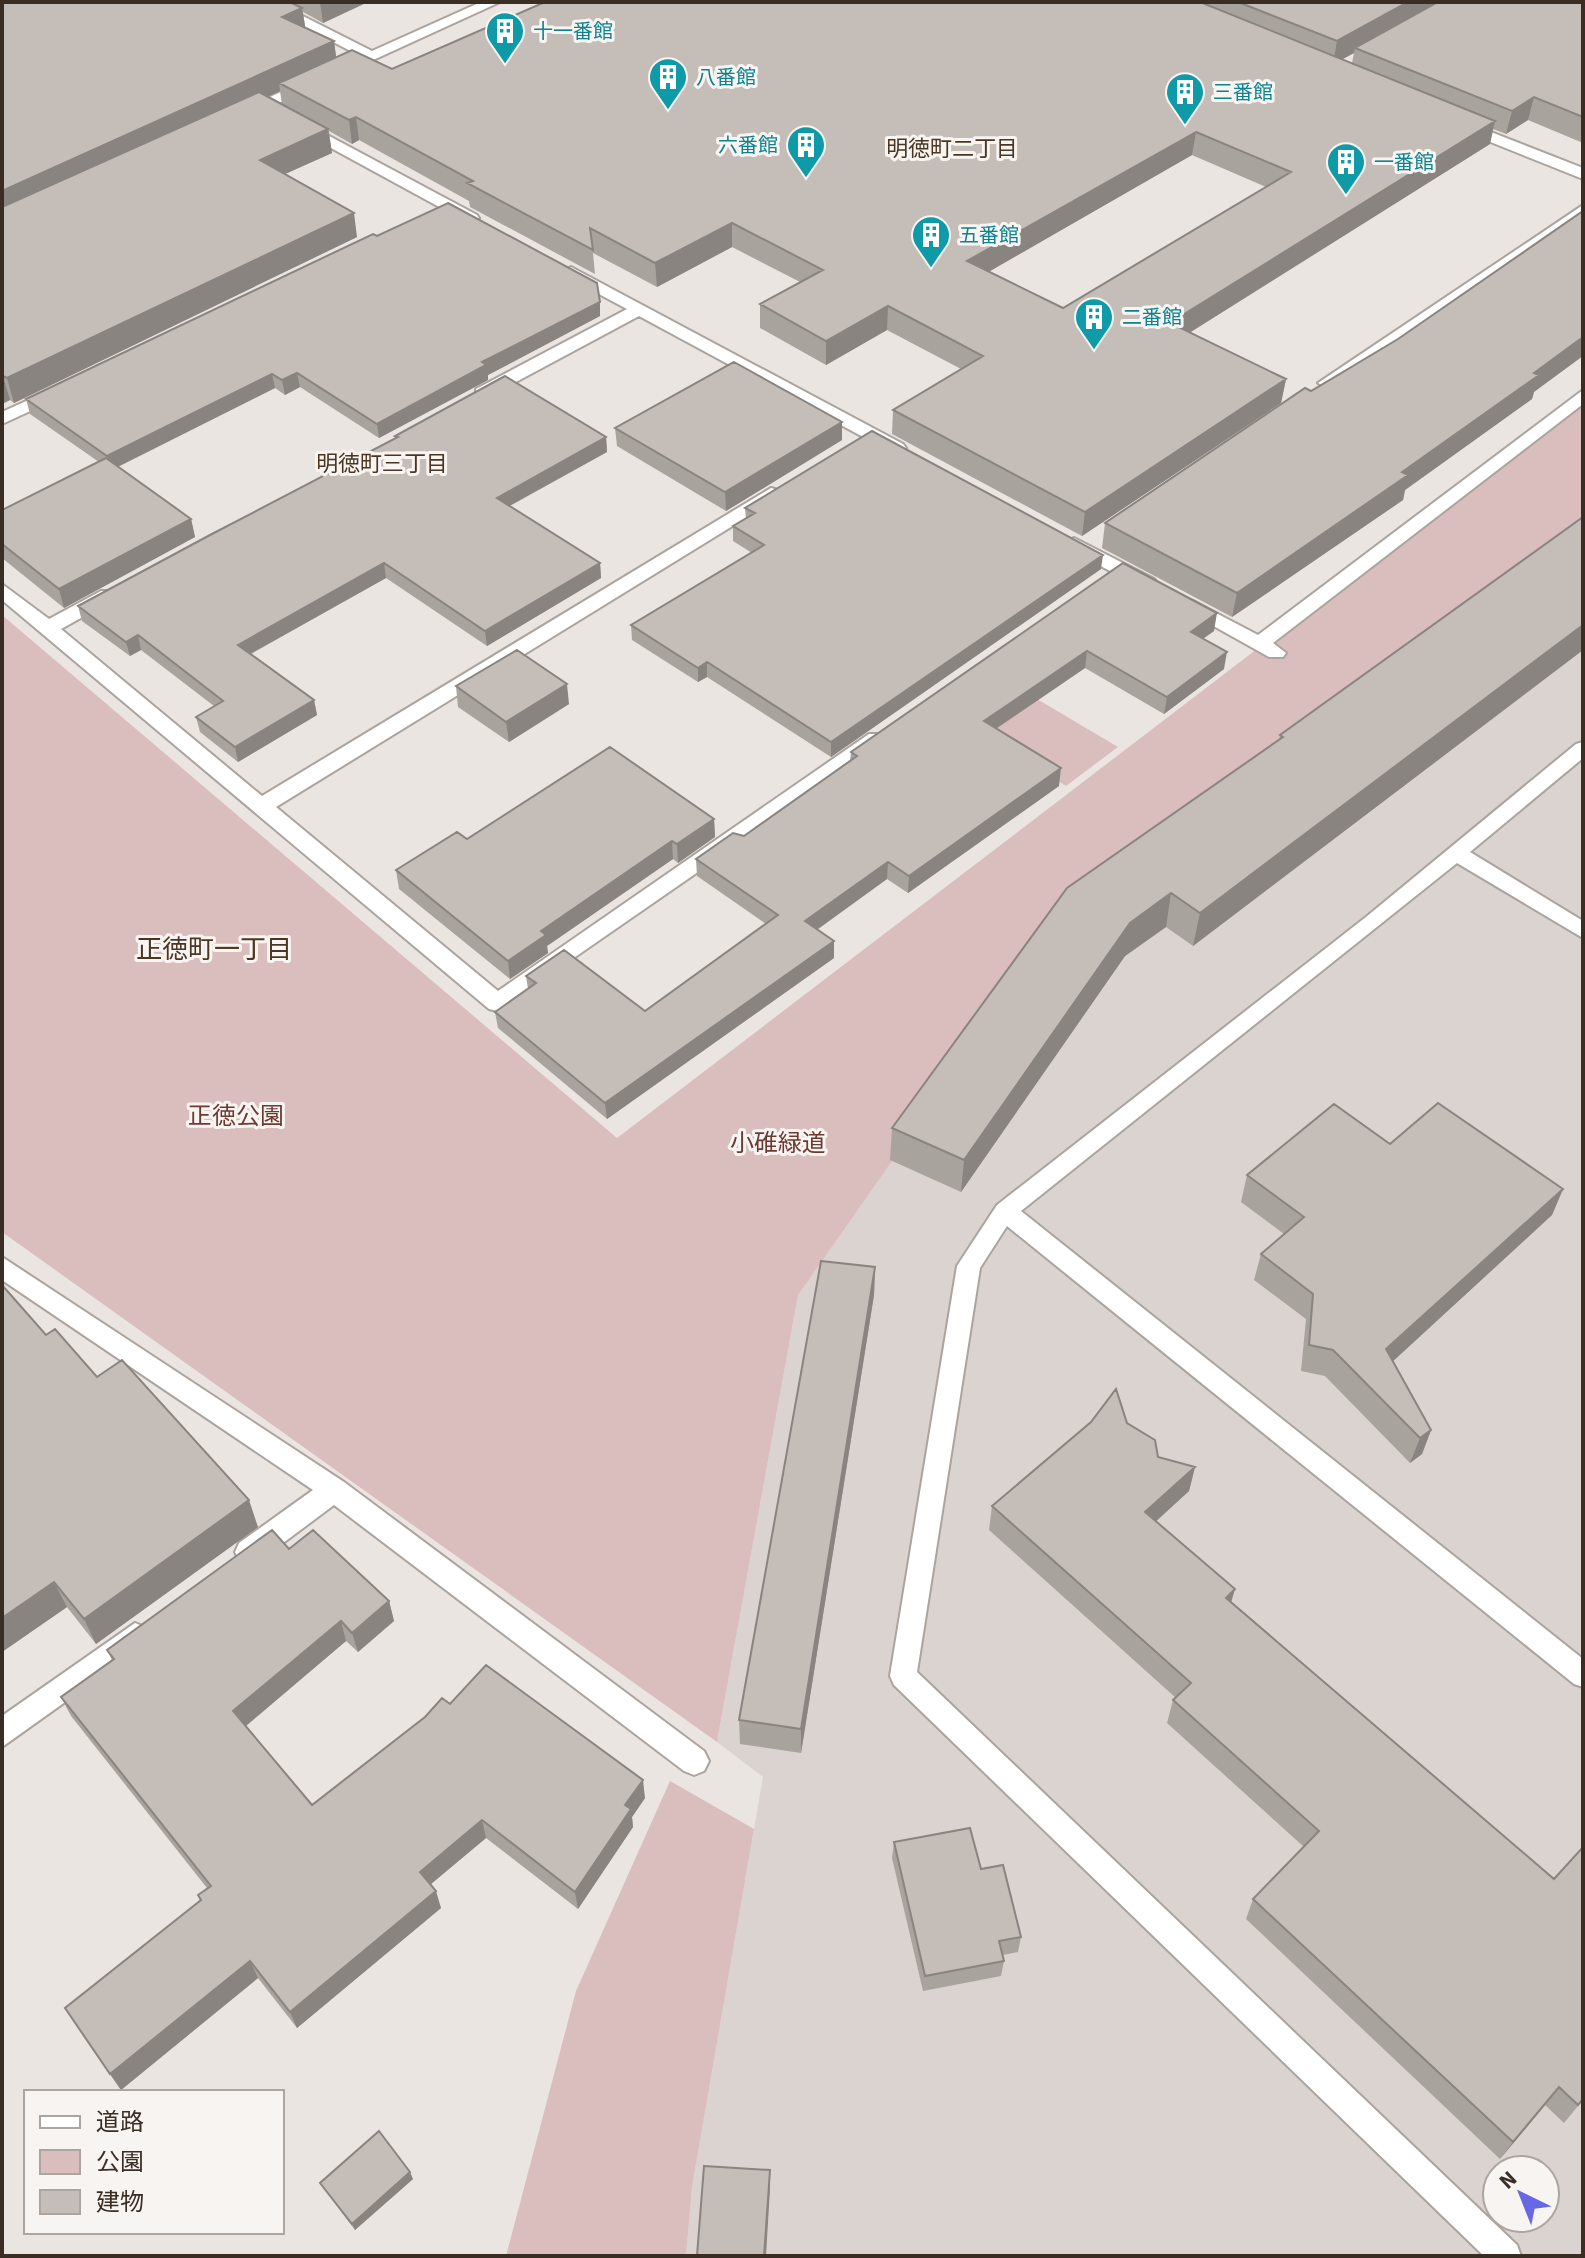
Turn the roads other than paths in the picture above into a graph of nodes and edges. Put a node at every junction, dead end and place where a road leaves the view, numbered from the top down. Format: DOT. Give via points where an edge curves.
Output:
graph roads {
  1 [pos="264,2"];
  2 [pos="493,2"];
  3 [pos="371,56"];
  4 [pos="262,105"];
  5 [pos="233,119"];
  6 [pos="1452,122"];
  7 [pos="1583,174"];
  8 [pos="1583,210"];
  9 [pos="488,227"];
  10 [pos="557,264"];
  11 [pos="639,309"];
  12 [pos="74,384"];
  13 [pos="1583,395"];
  14 [pos="1307,397"];
  15 [pos="460,405"];
  16 [pos="2,419"];
  17 [pos="910,455"];
  18 [pos="789,484"];
  19 [pos="1056,534"];
  20 [pos="1120,569"];
  21 [pos="129,583"];
  22 [pos="1094,587"];
  23 [pos="2,590"];
  24 [pos="47,628"];
  25 [pos="899,722"];
  26 [pos="1583,748"];
  27 [pos="261,806"];
  28 [pos="1456,853"];
  29 [pos="1583,931"];
  30 [pos="1005,1211"];
  31 [pos="2,1267"];
  32 [pos="334,1490"];
  33 [pos="232,1565"];
  34 [pos="155,1621"];
  35 [pos="1583,1675"];
  36 [pos="2,1733"];
  37 [pos="694,1761"];
  38 [pos="1506,2256"];
  1 -- 3 [label="street"];
  2 -- 3 [label="street"];
  3 -- 4 [label="street"];
  4 -- 5 [label="street"];
  4 -- 9 [label="street" via="438,208"];
  6 -- 7 [label="street"];
  8 -- 14 [label="street"];
  10 -- 11 [label="street"];
  11 -- 15 [label="street"];
  11 -- 17 [label="street" via="864,438"];
  12 -- 16 [label="street"];
  13 -- 20 [label="street" via="1268,649"];
  18 -- 27 [label="street"];
  19 -- 20 [label="street" via="1089,544"];
  20 -- 22 [label="street"];
  21 -- 24 [label="street"];
  23 -- 24 [label="street"];
  24 -- 27 [label="street"];
  25 -- 27 [label="street" via="497,1003"];
  26 -- 28 [label="lane"];
  28 -- 29 [label="lane"];
  28 -- 30 [label="lane"];
  30 -- 35 [label="lane"];
  30 -- 38 [label="lane" via="969,1266 903,1676"];
  31 -- 32 [label="street"];
  32 -- 33 [label="street"];
  32 -- 37 [label="street"];
  34 -- 36 [label="street"];
}
